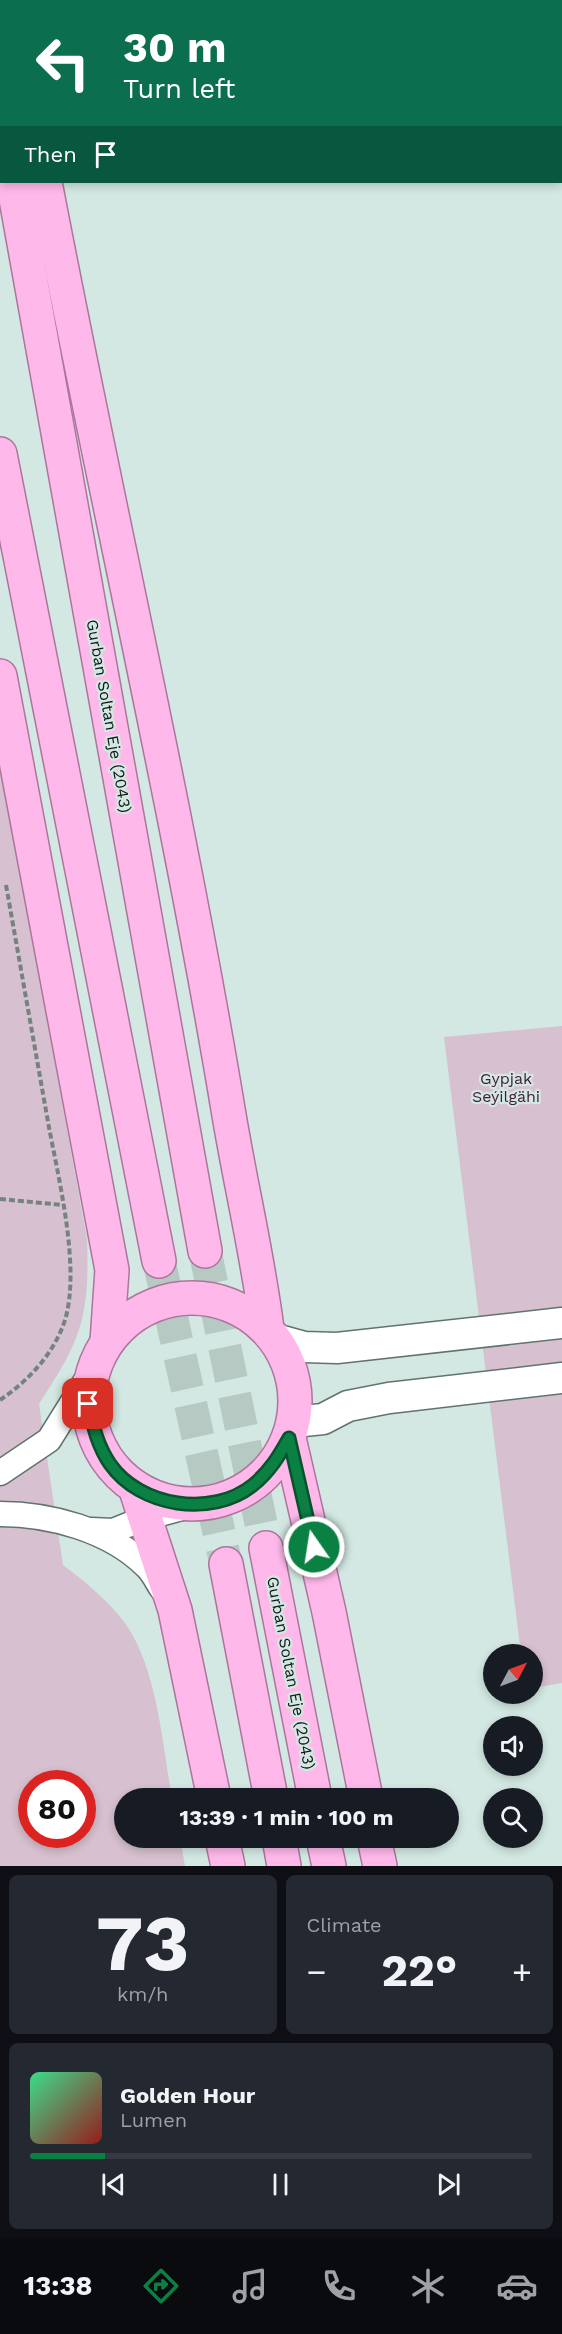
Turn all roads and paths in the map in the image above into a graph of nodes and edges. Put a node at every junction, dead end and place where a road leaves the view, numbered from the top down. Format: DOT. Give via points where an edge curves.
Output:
graph roads {
  1 [pos="13,183"];
  2 [pos="45,183"];
  3 [pos="0,454"];
  4 [pos="0,676"];
  5 [pos="6,883"];
  6 [pos="0,1199"];
  7 [pos="63,1205"];
  8 [pos="205,1251"];
  9 [pos="159,1261"];
  10 [pos="562,1323"];
  11 [pos="271,1334"];
  12 [pos="107,1341"];
  13 [pos="92,1371"];
  14 [pos="562,1378"];
  15 [pos="0,1400"];
  16 [pos="292,1430"];
  17 [pos="0,1473"];
  18 [pos="135,1487"];
  19 [pos="193,1505"];
  20 [pos="0,1514"];
  21 [pos="145,1518"];
  22 [pos="87,1530"];
  23 [pos="266,1548"];
  24 [pos="226,1564"];
  25 [pos="175,1610"];
  26 [pos="212,1788"];
  27 [pos="269,1788"];
  28 [pos="313,1788"];
  29 [pos="364,1788"];
  30 [pos="224,1848"];
  31 [pos="281,1848"];
  32 [pos="325,1848"];
  33 [pos="376,1848"];
  34 [pos="228,1866"];
  35 [pos="284,1866"];
  36 [pos="329,1866"];
  37 [pos="380,1866"];
  1 -- 8 [label="highway, Gurban Soltan Eje (2043)"];
  2 -- 11 [label="highway" via="207,979"];
  3 -- 9 [label="highway"];
  4 -- 12 [label="highway" via="112,1270"];
  5 -- 7 [label="path"];
  6 -- 7 [label="path"];
  7 -- 15 [label="path" via="70,1266 65,1320 36,1370"];
  10 -- 11 [label="street" via="337,1348 303,1347"];
  11 -- 12 [label="highway" via="243,1311 214,1300 184,1297 154,1304 128,1319"];
  11 -- 16 [label="highway" via="289,1365 296,1393"];
  12 -- 13 [label="highway"];
  13 -- 17 [label="street" via="49,1440"];
  13 -- 18 [label="highway" via="88,1404 95,1436 111,1465"];
  14 -- 16 [label="street" via="389,1398 348,1406"];
  16 -- 19 [label="highway" via="274,1465 251,1486 224,1500"];
  16 -- 29 [label="highway"];
  18 -- 19 [label="highway" via="163,1500"];
  18 -- 21 [label="highway"];
  19 -- 21 [label="street"];
  20 -- 22 [label="street" via="45,1518"];
  21 -- 22 [label="street" via="113,1531"];
  21 -- 25 [label="highway"];
  22 -- 25 [label="street" via="116,1543 148,1567"];
  23 -- 28 [label="highway, Gurban Soltan Eje (2043)"];
  24 -- 27 [label="highway"];
  25 -- 26 [label="highway"];
  30 -- 34 [label="highway"];
  31 -- 35 [label="highway"];
  32 -- 36 [label="highway"];
  33 -- 37 [label="highway"];
}
